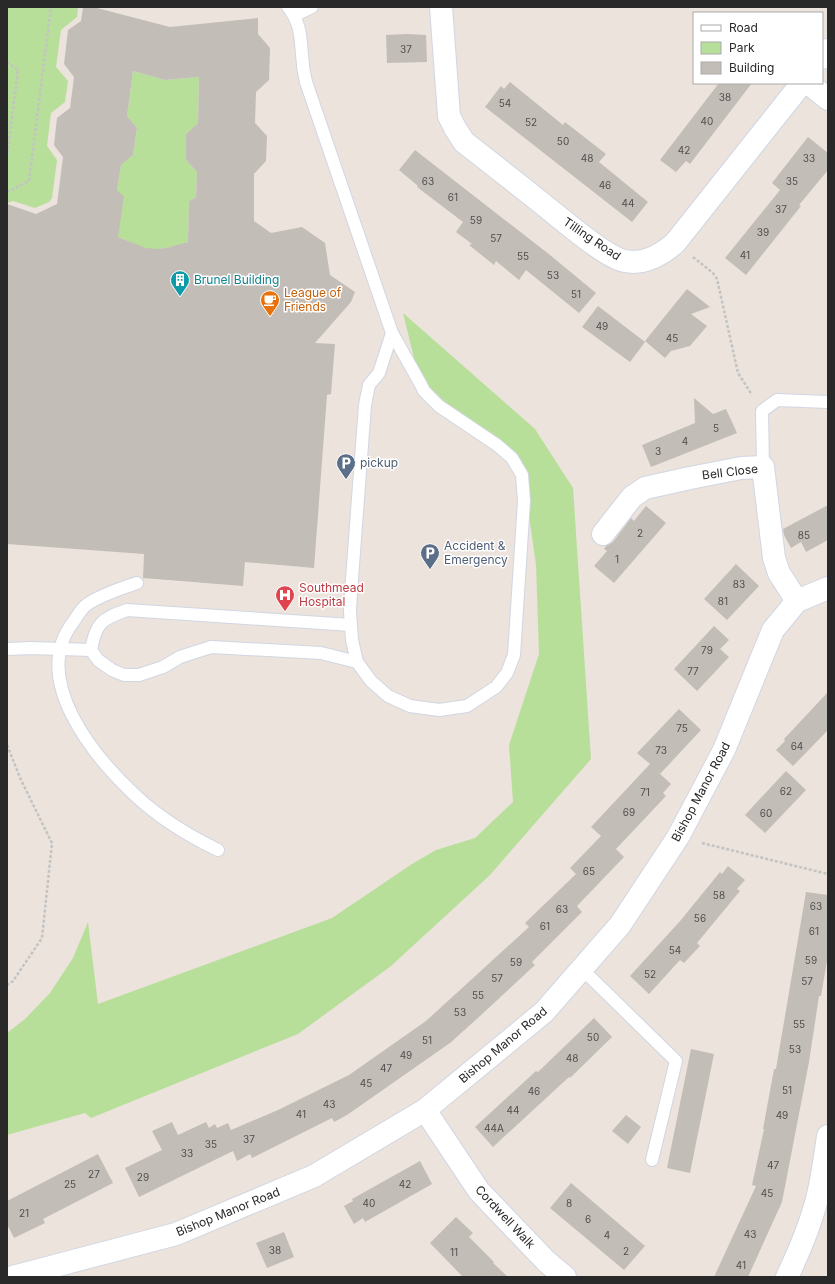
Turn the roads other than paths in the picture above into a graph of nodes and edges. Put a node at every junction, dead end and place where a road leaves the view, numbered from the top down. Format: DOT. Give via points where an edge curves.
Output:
graph roads {
  1 [pos="312,7"];
  2 [pos="441,7"];
  3 [pos="292,11"];
  4 [pos="801,84"];
  5 [pos="809,84"];
  6 [pos="828,99"];
  7 [pos="392,333"];
  8 [pos="828,402"];
  9 [pos="763,467"];
  10 [pos="603,534"];
  11 [pos="137,583"];
  12 [pos="828,588"];
  13 [pos="797,601"];
  14 [pos="350,625"];
  15 [pos="7,649"];
  16 [pos="59,649"];
  17 [pos="91,650"];
  18 [pos="357,662"];
  19 [pos="218,850"];
  20 [pos="582,969"];
  21 [pos="425,1110"];
  22 [pos="828,1136"];
  23 [pos="652,1160"];
  24 [pos="13,1277"];
  25 [pos="565,1277"];
  26 [pos="787,1277"];
  1 -- 3 [label="lane"];
  2 -- 4 [label="street, Tilling Road" via="449,116 464,142 584,237 615,258 633,262 658,256 675,243"];
  3 -- 7 [label="lane" via="299,26 306,82"];
  5 -- 6 [label="street"];
  7 -- 14 [label="lane" via="379,373 368,385 365,405"];
  7 -- 18 [label="lane" via="424,391 439,406 497,445 512,458 522,475 524,501 514,656 507,673 496,687 467,706 439,710 410,706 388,696 371,681"];
  8 -- 9 [label="lane" via="777,400 762,410"];
  9 -- 10 [label="street, Bell Close" via="741,468 645,488 632,497"];
  9 -- 13 [label="street, Bell Close" via="774,558 779,573"];
  11 -- 16 [label="lane" via="109,593 85,606 69,626"];
  12 -- 13 [label="street, Bishop Manor Road"];
  13 -- 20 [label="street, Bishop Manor Road" via="773,630 724,750 678,837 620,925"];
  14 -- 17 [label="lane" via="127,610 108,617 100,624"];
  14 -- 18 [label="lane"];
  15 -- 16 [label="lane"];
  16 -- 17 [label="lane"];
  16 -- 19 [label="lane" via="61,687 69,710 91,746 138,798 173,825"];
  17 -- 18 [label="lane" via="98,660 124,675 139,675 211,647 321,653"];
  20 -- 21 [label="street, Bishop Manor Road" via="544,1012"];
  20 -- 23 [label="lane" via="676,1061"];
  21 -- 24 [label="street, Bishop Manor Road" via="314,1176 176,1234"];
  21 -- 25 [label="street, Cordwell Walk" via="479,1191 547,1262"];
  22 -- 26 [label="street" via="816,1201 807,1231"];
}
